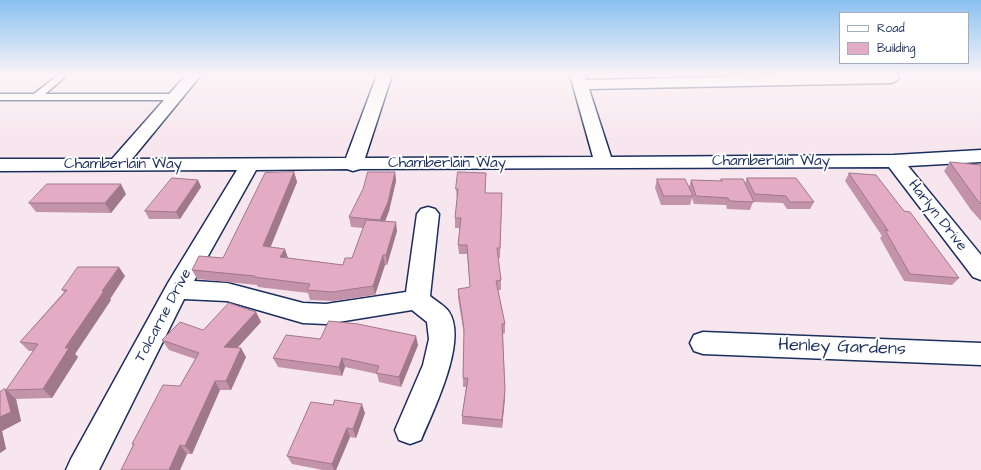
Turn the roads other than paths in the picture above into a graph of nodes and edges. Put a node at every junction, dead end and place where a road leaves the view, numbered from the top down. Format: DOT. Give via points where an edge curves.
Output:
graph roads {
  1 [pos="0,97"];
  2 [pos="36,97"];
  3 [pos="175,97"];
  4 [pos="377,97"];
  5 [pos="583,97"];
  6 [pos="981,156"];
  7 [pos="894,161"];
  8 [pos="604,163"];
  9 [pos="0,165"];
  10 [pos="117,165"];
  11 [pos="249,165"];
  12 [pos="353,165"];
  13 [pos="428,214"];
  14 [pos="981,271"];
  15 [pos="177,289"];
  16 [pos="417,300"];
  17 [pos="703,343"];
  18 [pos="981,354"];
  19 [pos="410,430"];
  20 [pos="82,470"];
  1 -- 2 [label="lane"];
  2 -- 3 [label="lane"];
  3 -- 10 [label="street"];
  4 -- 12 [label="street"];
  5 -- 8 [label="street"];
  6 -- 7 [label="street, Chamberlain Way"];
  7 -- 8 [label="street, Chamberlain Way"];
  7 -- 14 [label="street, Harlyn Drive"];
  8 -- 12 [label="street, Chamberlain Way"];
  9 -- 10 [label="street, Chamberlain Way"];
  10 -- 11 [label="street, Chamberlain Way"];
  11 -- 12 [label="street, Chamberlain Way"];
  11 -- 15 [label="street, Tolcarne Drive"];
  13 -- 16 [label="street"];
  15 -- 16 [label="street" via="227,292 303,313 326,314"];
  15 -- 20 [label="street, Tolcarne Drive"];
  16 -- 19 [label="street" via="439,318 442,340 437,365"];
  17 -- 18 [label="street, Henley Gardens"];
}
